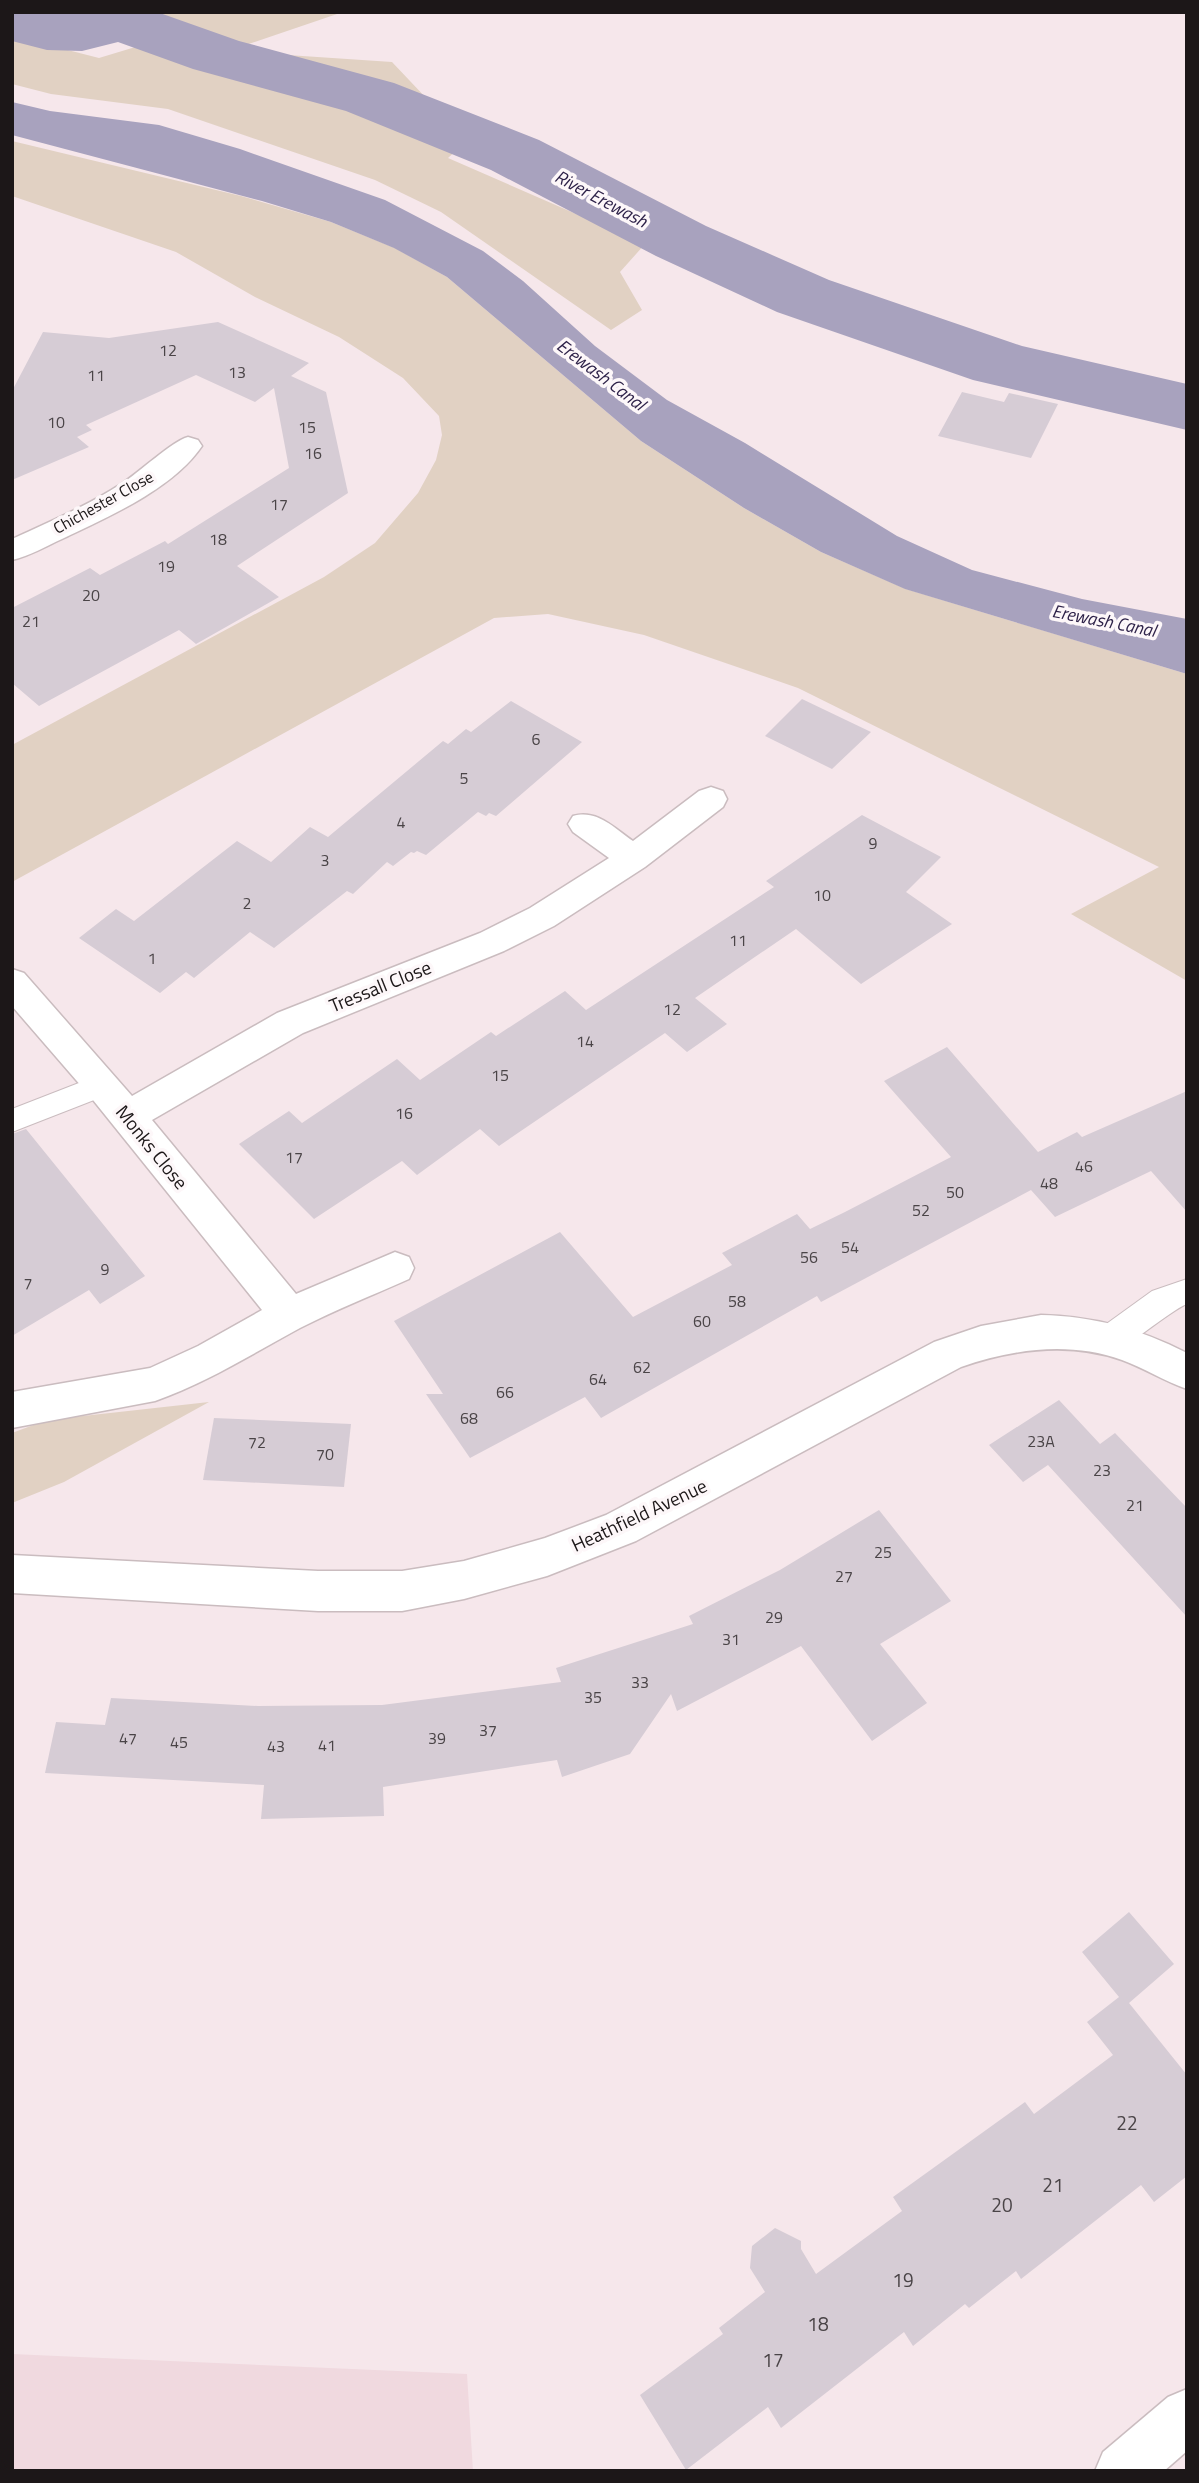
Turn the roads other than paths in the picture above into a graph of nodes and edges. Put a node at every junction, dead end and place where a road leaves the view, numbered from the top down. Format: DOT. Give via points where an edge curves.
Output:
graph roads {
  1 [pos="188,446"];
  2 [pos="12,551"];
  3 [pos="711,799"];
  4 [pos="584,824"];
  5 [pos="633,858"];
  6 [pos="12,982"];
  7 [pos="102,1086"];
  8 [pos="127,1116"];
  9 [pos="12,1121"];
  10 [pos="395,1268"];
  11 [pos="1187,1291"];
  12 [pos="289,1315"];
  13 [pos="1109,1339"];
  14 [pos="1187,1372"];
  15 [pos="12,1410"];
  16 [pos="12,1574"];
  17 [pos="1187,2416"];
  18 [pos="1122,2471"];
  1 -- 2 [label="street, Chichester Close" via="126,493"];
  3 -- 5 [label="street, Tressall Close"];
  4 -- 5 [label="street"];
  5 -- 8 [label="street, Tressall Close" via="542,917 492,942 290,1023"];
  6 -- 7 [label="street, Monks Close"];
  7 -- 8 [label="street, Monks Close"];
  7 -- 9 [label="lane"];
  8 -- 12 [label="street, Monks Close"];
  10 -- 12 [label="street"];
  11 -- 13 [label="lane" via="1163,1300"];
  12 -- 15 [label="street" via="155,1384"];
  13 -- 14 [label="street, Heathfield Avenue" via="1148,1350"];
  13 -- 16 [label="street, Heathfield Avenue" via="1030,1331 948,1354 621,1528 547,1557 464,1580 402,1591 318,1591"];
  17 -- 18 [label="street"];
}
